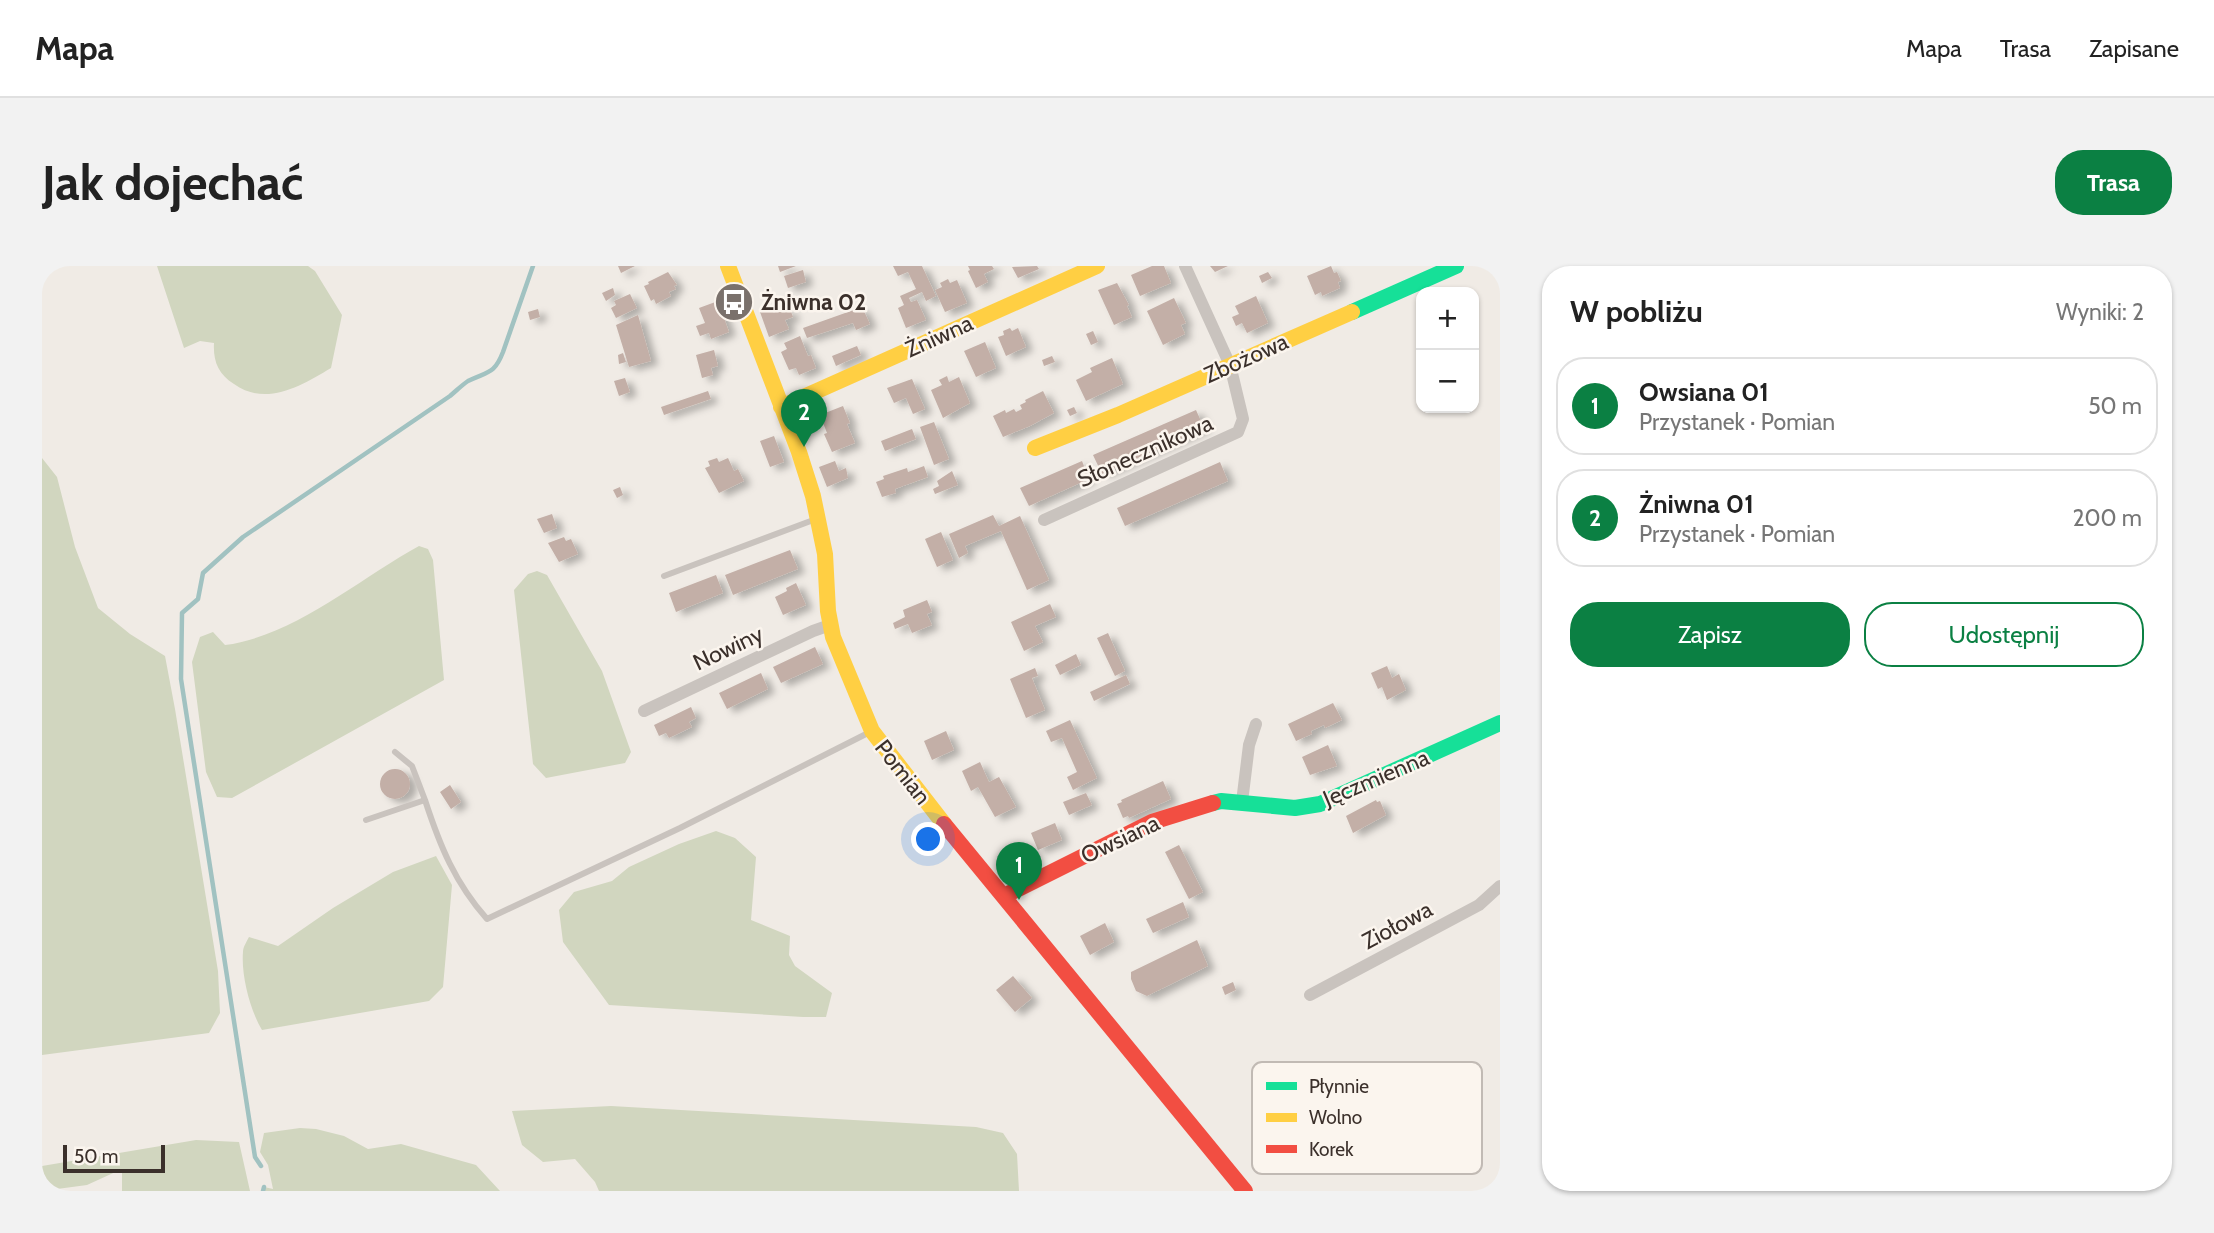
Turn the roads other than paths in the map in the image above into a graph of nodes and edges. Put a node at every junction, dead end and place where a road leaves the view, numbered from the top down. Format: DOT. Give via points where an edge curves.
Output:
graph roads {
  1 [pos="728,266"];
  2 [pos="1097,266"];
  3 [pos="1185,266"];
  4 [pos="1456,266"];
  5 [pos="1230,365"];
  6 [pos="781,407"];
  7 [pos="1035,447"];
  8 [pos="819,519"];
  9 [pos="1044,520"];
  10 [pos="664,576"];
  11 [pos="830,625"];
  12 [pos="644,711"];
  13 [pos="1500,723"];
  14 [pos="1256,724"];
  15 [pos="872,731"];
  16 [pos="395,751"];
  17 [pos="425,800"];
  18 [pos="1242,802"];
  19 [pos="366,820"];
  20 [pos="1500,886"];
  21 [pos="1004,895"];
  22 [pos="1310,995"];
  23 [pos="1244,1191"];
  1 -- 6 [label="street, Pomian"];
  2 -- 6 [label="street, Żniwna"];
  3 -- 5 [label="street, Słonecznikowa"];
  4 -- 5 [label="street, Zbożowa"];
  5 -- 7 [label="street, Zbożowa"];
  5 -- 9 [label="street, Słonecznikowa" via="1243,419 1238,432"];
  6 -- 8 [label="street, Pomian"];
  8 -- 10 [label="lane"];
  8 -- 11 [label="street, Pomian"];
  11 -- 12 [label="street, Nowiny"];
  11 -- 15 [label="street, Pomian"];
  13 -- 18 [label="street, Jęczmienna" via="1320,804 1295,808"];
  14 -- 18 [label="street"];
  15 -- 17 [label="lane" via="487,919 466,896 439,843"];
  15 -- 21 [label="street, Pomian"];
  16 -- 17 [label="lane" via="412,766"];
  17 -- 19 [label="lane"];
  18 -- 21 [label="street, Owsiana" via="1188,804"];
  20 -- 22 [label="street, Ziołowa" via="1479,905"];
  21 -- 23 [label="street, Pomian"];
}
